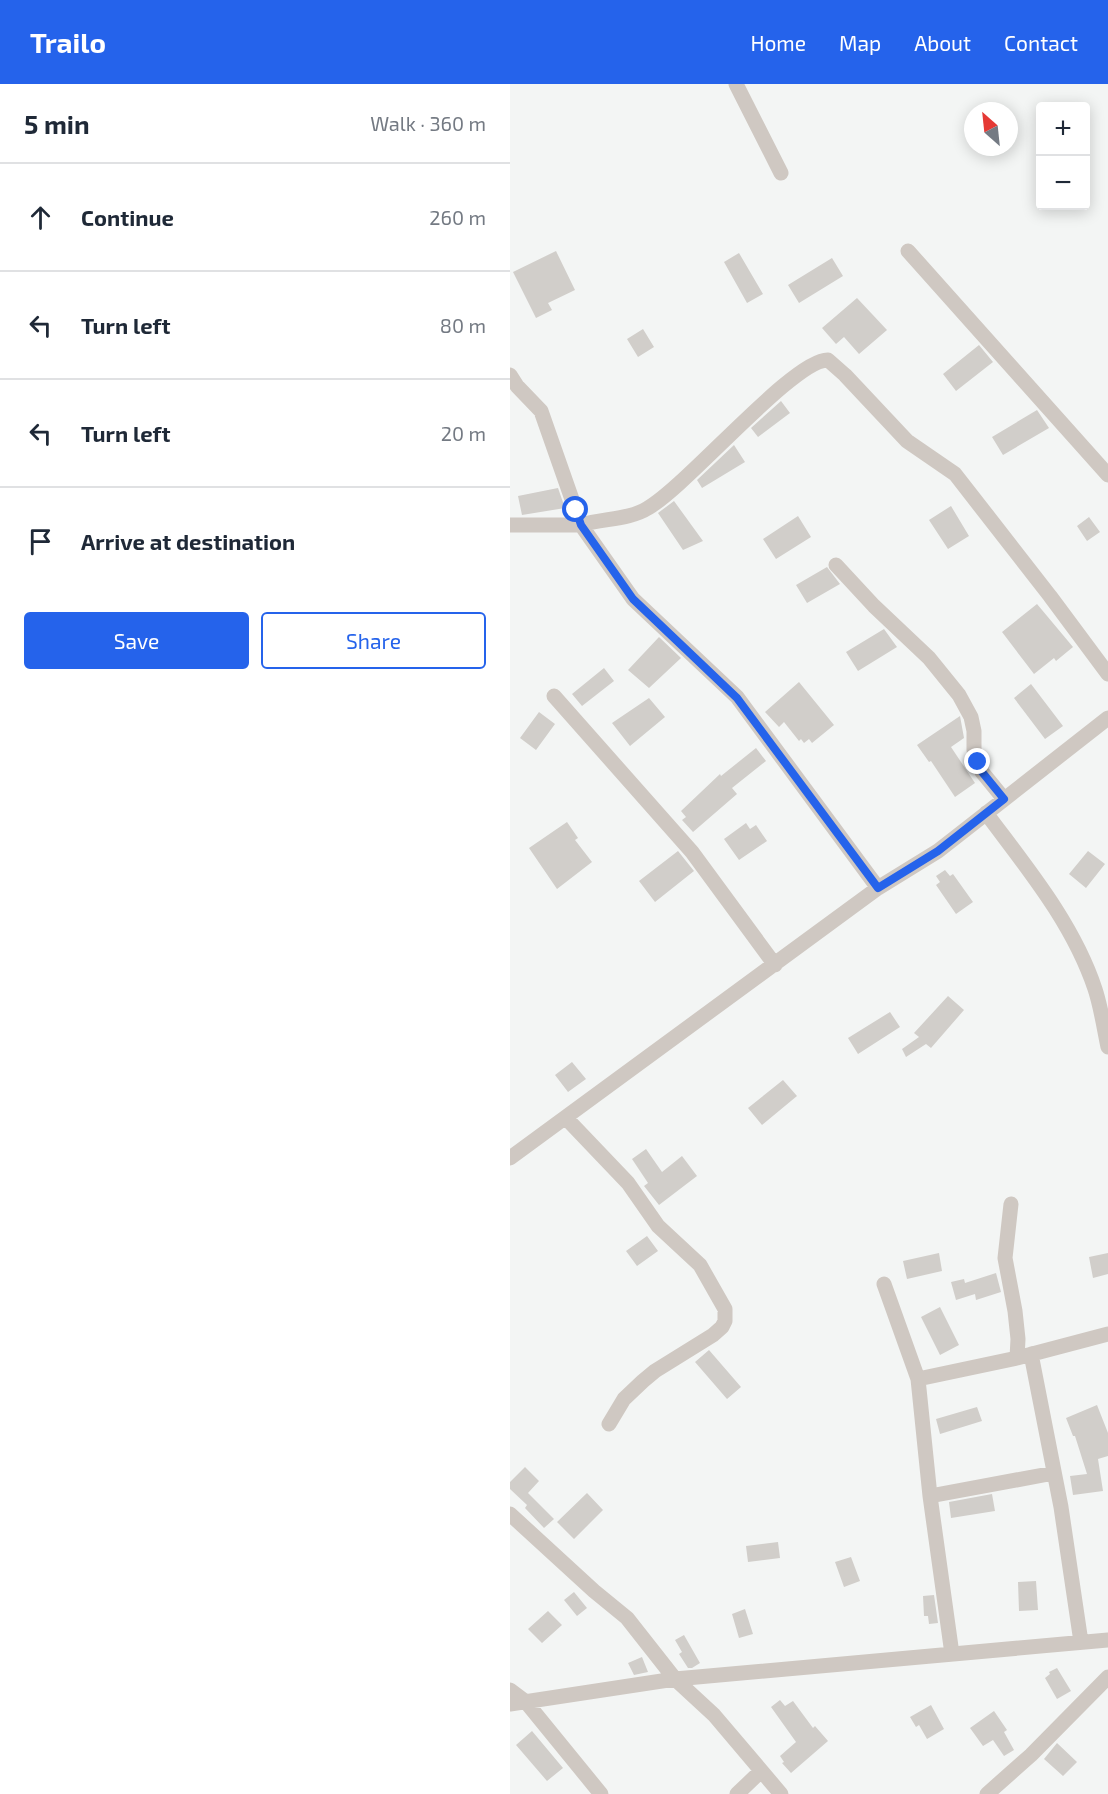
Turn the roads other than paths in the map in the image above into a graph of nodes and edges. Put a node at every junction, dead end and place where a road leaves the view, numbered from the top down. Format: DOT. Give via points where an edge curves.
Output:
graph roads {
  1 [pos="736,84"];
  2 [pos="781,173"];
  3 [pos="908,251"];
  4 [pos="510,375"];
  5 [pos="1108,474"];
  6 [pos="510,525"];
  7 [pos="581,525"];
  8 [pos="836,566"];
  9 [pos="1108,674"];
  10 [pos="554,696"];
  11 [pos="1108,718"];
  12 [pos="1004,799"];
  13 [pos="986,813"];
  14 [pos="878,888"];
  15 [pos="775,965"];
  16 [pos="1108,1047"];
  17 [pos="566,1118"];
  18 [pos="510,1158"];
  19 [pos="1011,1204"];
  20 [pos="884,1284"];
  21 [pos="1108,1334"];
  22 [pos="1024,1356"];
  23 [pos="918,1379"];
  24 [pos="609,1424"];
  25 [pos="1054,1473"];
  26 [pos="930,1496"];
  27 [pos="510,1514"];
  28 [pos="1108,1640"];
  29 [pos="1081,1642"];
  30 [pos="952,1654"];
  31 [pos="1108,1677"];
  32 [pos="675,1679"];
  33 [pos="510,1690"];
  34 [pos="526,1702"];
  35 [pos="510,1704"];
  36 [pos="760,1772"];
  37 [pos="601,1794"];
  38 [pos="736,1794"];
  39 [pos="781,1794"];
  40 [pos="987,1794"];
  1 -- 2 [label="street"];
  3 -- 5 [label="street"];
  4 -- 7 [label="street" via="541,411"];
  6 -- 7 [label="street"];
  7 -- 9 [label="street" via="646,510 685,480 785,383 815,363 828,360 907,441 955,474"];
  7 -- 14 [label="street" via="633,599 737,698"];
  8 -- 12 [label="street" via="929,658 959,695 971,717 974,750 982,772"];
  10 -- 15 [label="street" via="692,852"];
  11 -- 12 [label="street"];
  12 -- 13 [label="street"];
  13 -- 14 [label="street" via="938,851"];
  13 -- 16 [label="street" via="1071,934 1095,989"];
  14 -- 15 [label="street"];
  15 -- 17 [label="street"];
  17 -- 18 [label="street"];
  17 -- 24 [label="street" via="628,1183 658,1226 700,1265 725,1309 722,1327 643,1381 624,1399"];
  19 -- 22 [label="street" via="1005,1258"];
  20 -- 23 [label="street"];
  21 -- 22 [label="street"];
  22 -- 23 [label="street"];
  22 -- 25 [label="street"];
  23 -- 26 [label="street"];
  25 -- 26 [label="street"];
  25 -- 29 [label="street"];
  26 -- 30 [label="street"];
  27 -- 32 [label="street" via="627,1618"];
  28 -- 29 [label="street"];
  29 -- 30 [label="street"];
  30 -- 32 [label="street"];
  31 -- 40 [label="street"];
  32 -- 34 [label="street"];
  32 -- 36 [label="street" via="714,1715"];
  33 -- 34 [label="street"];
  34 -- 35 [label="street"];
  34 -- 37 [label="street"];
  36 -- 38 [label="street"];
  36 -- 39 [label="street"];
}
